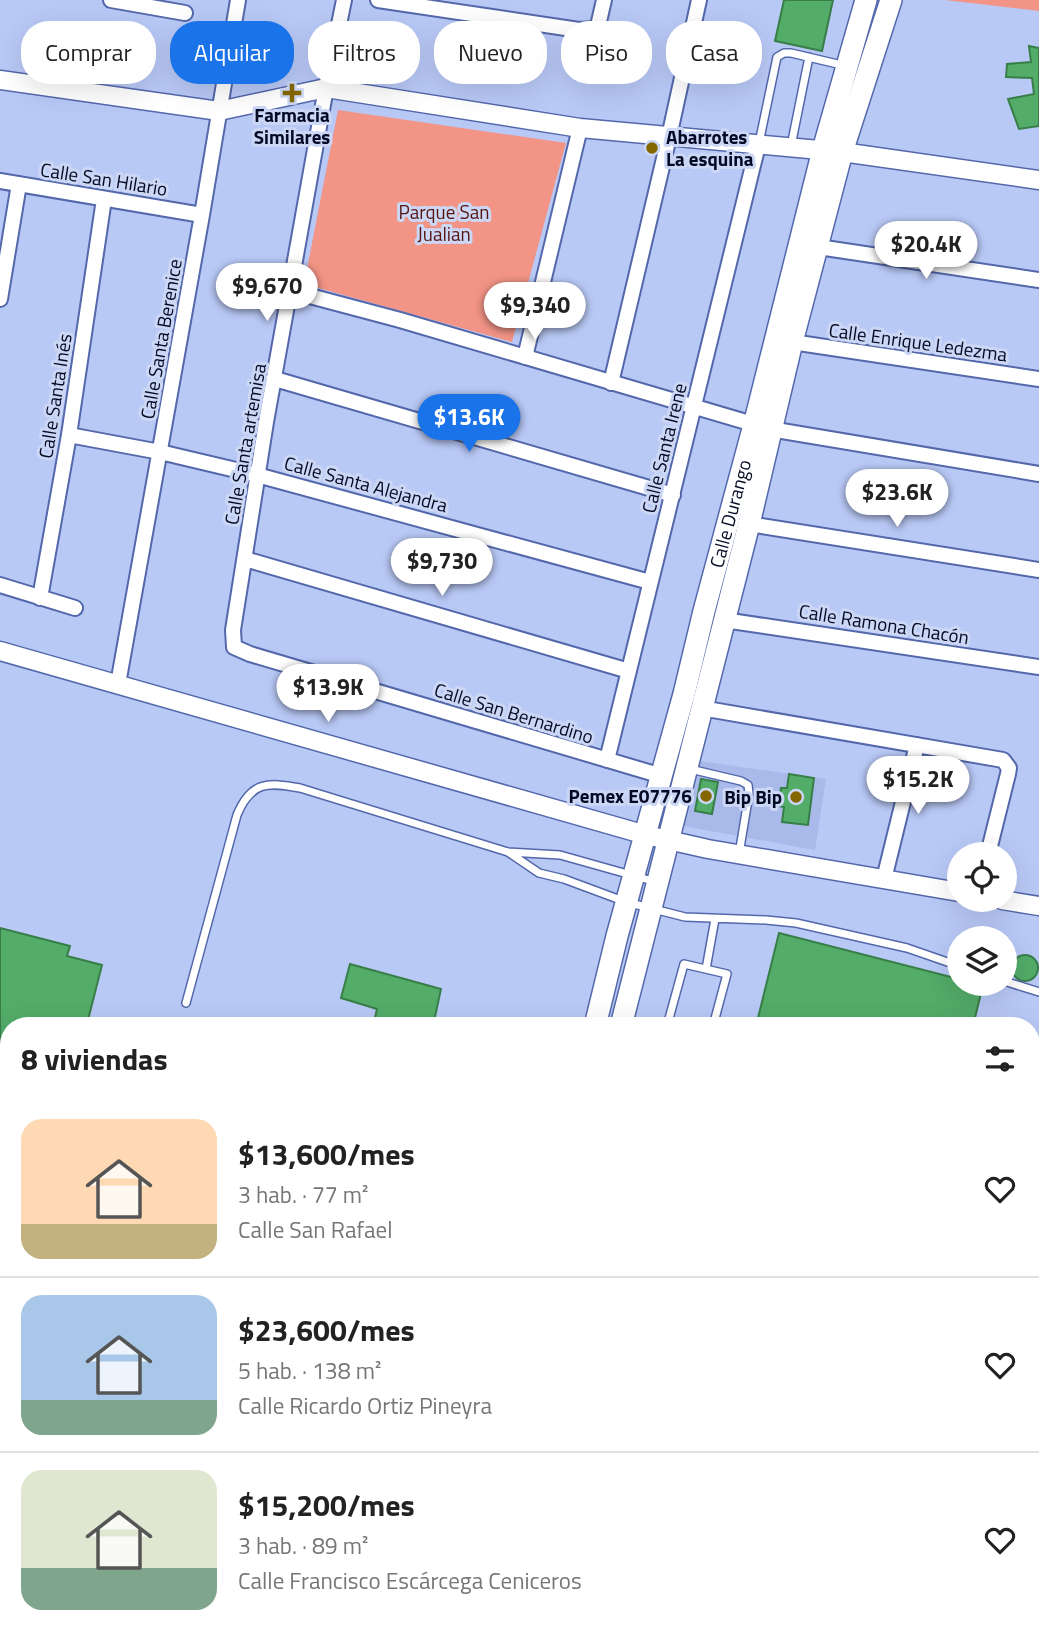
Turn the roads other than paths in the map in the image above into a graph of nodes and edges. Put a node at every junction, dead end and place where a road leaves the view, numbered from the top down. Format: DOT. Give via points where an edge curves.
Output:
graph roads {
  1 [pos="111,0"];
  2 [pos="238,0"];
  3 [pos="344,0"];
  4 [pos="378,0"];
  5 [pos="604,0"];
  6 [pos="699,0"];
  7 [pos="866,0"];
  8 [pos="891,0"];
  9 [pos="140,2"];
  10 [pos="185,13"];
  11 [pos="809,57"];
  12 [pos="847,66"];
  13 [pos="0,80"];
  14 [pos="326,88"];
  15 [pos="219,111"];
  16 [pos="580,128"];
  17 [pos="669,136"];
  18 [pos="758,145"];
  19 [pos="790,148"];
  20 [pos="833,151"];
  21 [pos="1039,180"];
  22 [pos="0,181"];
  23 [pos="19,184"];
  24 [pos="104,199"];
  25 [pos="202,215"];
  26 [pos="818,247"];
  27 [pos="1039,280"];
  28 [pos="291,291"];
  29 [pos="0,299"];
  30 [pos="792,342"];
  31 [pos="525,357"];
  32 [pos="275,379"];
  33 [pos="1039,379"];
  34 [pos="611,383"];
  35 [pos="693,408"];
  36 [pos="762,427"];
  37 [pos="69,435"];
  38 [pos="160,452"];
  39 [pos="1039,474"];
  40 [pos="257,475"];
  41 [pos="673,495"];
  42 [pos="749,524"];
  43 [pos="245,559"];
  44 [pos="1039,570"];
  45 [pos="650,582"];
  46 [pos="0,585"];
  47 [pos="40,598"];
  48 [pos="75,608"];
  49 [pos="724,620"];
  50 [pos="234,647"];
  51 [pos="0,651"];
  52 [pos="1039,667"];
  53 [pos="629,671"];
  54 [pos="118,684"];
  55 [pos="701,708"];
  56 [pos="917,745"];
  57 [pos="607,760"];
  58 [pos="686,768"];
  59 [pos="663,776"];
  60 [pos="646,835"];
  61 [pos="668,840"];
  62 [pos="991,842"];
  63 [pos="508,852"];
  64 [pos="739,854"];
  65 [pos="634,876"];
  66 [pos="884,879"];
  67 [pos="656,882"];
  68 [pos="947,890"];
  69 [pos="626,902"];
  70 [pos="1017,902"];
  71 [pos="1039,906"];
  72 [pos="650,908"];
  73 [pos="715,919"];
  74 [pos="947,962"];
  75 [pos="706,969"];
  76 [pos="1017,985"];
  77 [pos="1039,992"];
  78 [pos="186,1003"];
  79 [pos="597,1017"];
  80 [pos="623,1017"];
  81 [pos="669,1017"];
  82 [pos="715,1017"];
  1 -- 9 [label="street"];
  2 -- 15 [label="street, Calle Santa Berenice"];
  3 -- 14 [label="street, Calle Santa artemisa"];
  4 -- 5 [label="street" via="579,30 598,26"];
  6 -- 17 [label="street"];
  7 -- 12 [label="main road, Calle Durango"];
  8 -- 20 [label="main road, Calle Durango"];
  9 -- 10 [label="street"];
  11 -- 12 [label="lane"];
  11 -- 18 [label="lane" via="791,53 777,57"];
  11 -- 19 [label="lane"];
  12 -- 20 [label="main road, Calle Durango"];
  13 -- 15 [label="street"];
  14 -- 15 [label="street"];
  14 -- 16 [label="street"];
  14 -- 28 [label="street, Calle Santa artemisa"];
  15 -- 25 [label="street, Calle Santa Berenice"];
  16 -- 17 [label="street"];
  16 -- 31 [label="street"];
  17 -- 18 [label="street"];
  17 -- 34 [label="street"];
  18 -- 19 [label="street"];
  18 -- 35 [label="street, Calle Santa Irene"];
  19 -- 20 [label="street"];
  20 -- 21 [label="street"];
  20 -- 26 [label="main road, Calle Durango"];
  20 -- 36 [label="main road, Calle Durango"];
  22 -- 23 [label="street, Calle San Hilario"];
  23 -- 24 [label="street, Calle San Hilario"];
  23 -- 29 [label="street"];
  24 -- 25 [label="street, Calle San Hilario"];
  24 -- 37 [label="street, Calle Santa Inés"];
  25 -- 38 [label="street, Calle Santa Berenice"];
  26 -- 27 [label="street"];
  26 -- 30 [label="main road, Calle Durango"];
  28 -- 31 [label="street"];
  28 -- 32 [label="street, Calle Santa artemisa"];
  30 -- 33 [label="street, Calle Enrique Ledezma"];
  30 -- 36 [label="main road, Calle Durango"];
  31 -- 34 [label="street"];
  32 -- 40 [label="street, Calle Santa artemisa"];
  32 -- 41 [label="street"];
  34 -- 35 [label="street"];
  35 -- 36 [label="street"];
  35 -- 41 [label="street, Calle Santa Irene"];
  36 -- 39 [label="street"];
  36 -- 42 [label="main road, Calle Durango"];
  36 -- 59 [label="main road, Calle Durango" via="704,611"];
  37 -- 38 [label="street, Calle Santa Alejandra"];
  37 -- 47 [label="street, Calle Santa Inés"];
  38 -- 40 [label="street, Calle Santa Alejandra"];
  38 -- 54 [label="street, Calle Santa Berenice"];
  40 -- 43 [label="street, Calle Santa artemisa"];
  40 -- 45 [label="street, Calle Santa Alejandra"];
  41 -- 45 [label="street, Calle Santa Irene"];
  42 -- 44 [label="street"];
  42 -- 49 [label="main road, Calle Durango"];
  43 -- 50 [label="street, Calle Santa artemisa"];
  43 -- 53 [label="street"];
  45 -- 53 [label="street, Calle Santa Irene"];
  46 -- 47 [label="street"];
  47 -- 48 [label="street"];
  49 -- 52 [label="street, Calle Ramona Chacón"];
  49 -- 55 [label="main road, Calle Durango"];
  50 -- 57 [label="street, Calle San Bernardino"];
  51 -- 54 [label="street"];
  53 -- 57 [label="street, Calle Santa Irene"];
  54 -- 60 [label="street"];
  55 -- 56 [label="street"];
  55 -- 58 [label="main road, Calle Durango"];
  56 -- 62 [label="street" via="1007,764"];
  56 -- 66 [label="street"];
  57 -- 59 [label="street, Calle San Bernardino"];
  58 -- 61 [label="main road, Calle Durango"];
  58 -- 64 [label="lane" via="748,785"];
  59 -- 60 [label="main road, Calle Durango"];
  60 -- 61 [label="street"];
  60 -- 65 [label="main road, Calle Durango"];
  61 -- 64 [label="street"];
  61 -- 67 [label="main road, Calle Durango"];
  63 -- 65 [label="lane" via="560,855"];
  63 -- 69 [label="lane" via="539,873"];
  63 -- 78 [label="lane" via="300,788 261,786 241,804 237,815"];
  64 -- 66 [label="street"];
  65 -- 67 [label="lane"];
  65 -- 69 [label="main road, Calle Durango"];
  66 -- 68 [label="street"];
  67 -- 72 [label="main road, Calle Durango"];
  69 -- 72 [label="lane"];
  69 -- 79 [label="main road, Calle Durango"];
  70 -- 71 [label="street"];
  72 -- 73 [label="lane"];
  72 -- 80 [label="main road, Calle Durango"];
  73 -- 74 [label="lane" via="796,923"];
  73 -- 75 [label="lane"];
  75 -- 81 [label="lane" via="684,964"];
  75 -- 82 [label="lane" via="727,974"];
  76 -- 77 [label="lane"];
}
